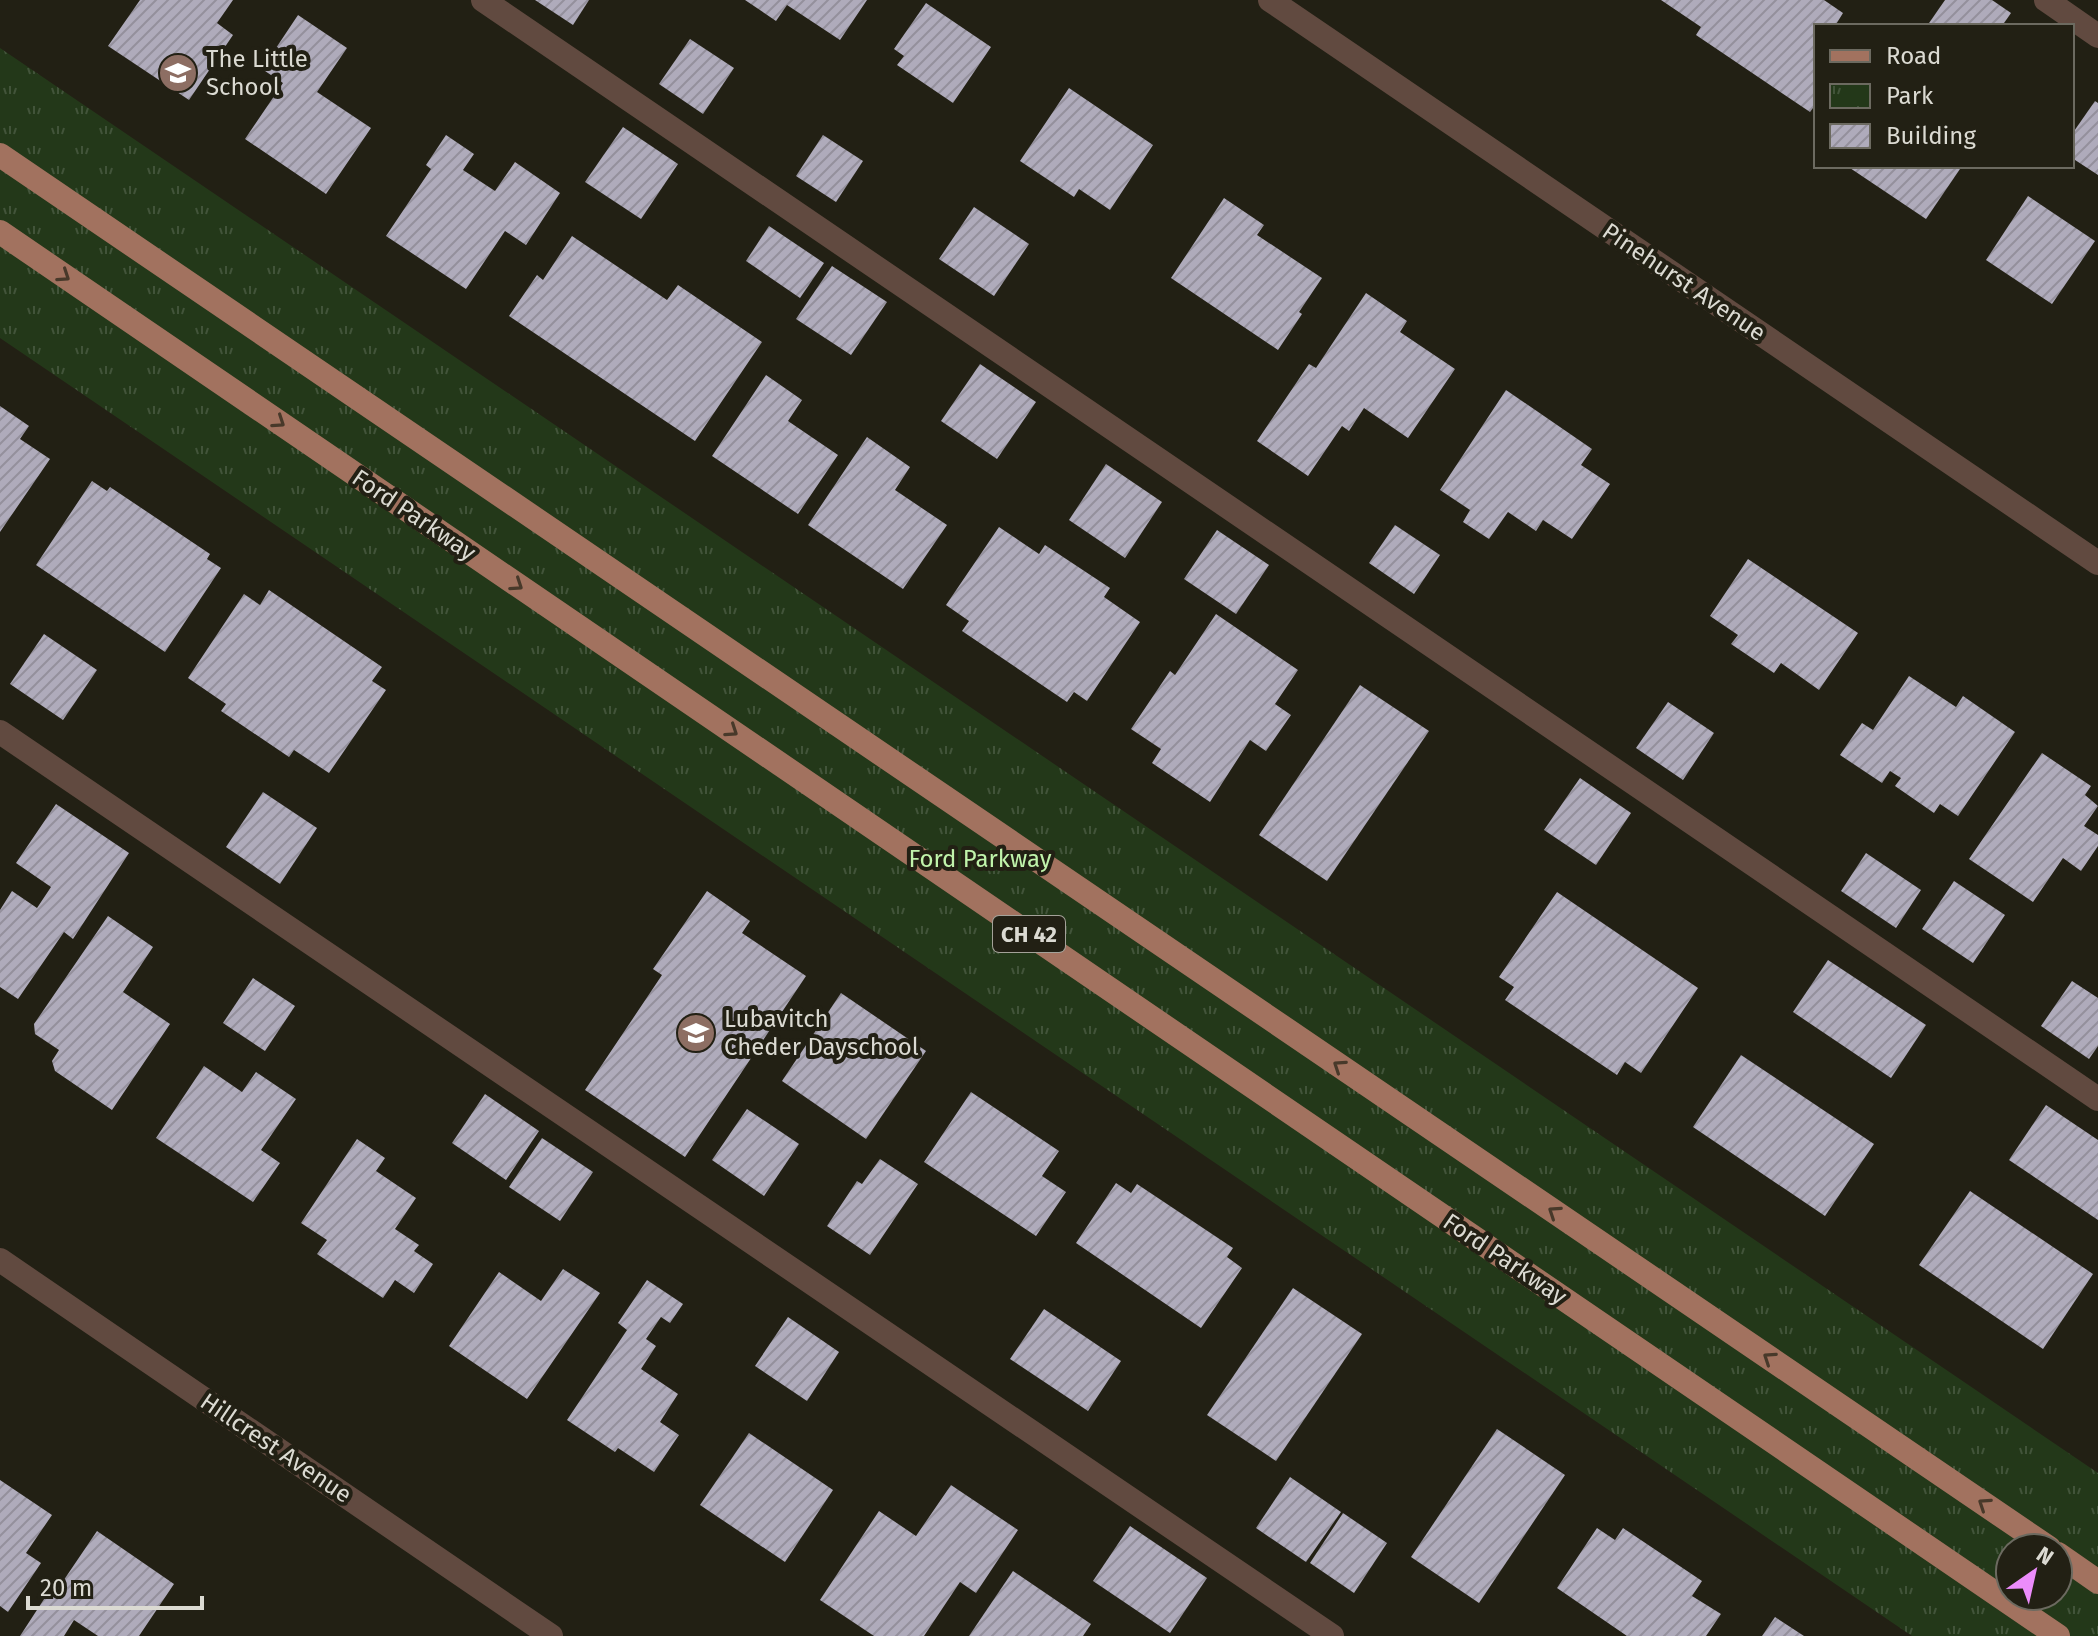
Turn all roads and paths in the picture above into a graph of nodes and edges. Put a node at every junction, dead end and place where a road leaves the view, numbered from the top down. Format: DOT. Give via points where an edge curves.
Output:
graph roads {
  1 [pos="483,0"];
  2 [pos="1270,0"];
  3 [pos="2046,0"];
  4 [pos="2098,36"];
  5 [pos="0,155"];
  6 [pos="0,232"];
  7 [pos="2098,563"];
  8 [pos="0,732"];
  9 [pos="2098,1099"];
  10 [pos="0,1260"];
  11 [pos="2025,1532"];
  12 [pos="2074,1565"];
  13 [pos="2098,1582"];
  14 [pos="551,1636"];
  15 [pos="1332,1636"];
  16 [pos="2058,1636"];
  1 -- 9 [label="street"];
  2 -- 7 [label="street, Pinehurst Avenue"];
  3 -- 4 [label="street"];
  11 -- 5 [label="main road, CH 42, one-way"];
  6 -- 16 [label="main road, Ford Parkway / CH 42, one-way"];
  8 -- 15 [label="street"];
  10 -- 14 [label="street, Hillcrest Avenue"];
  12 -- 13 [label="main road"];
}
